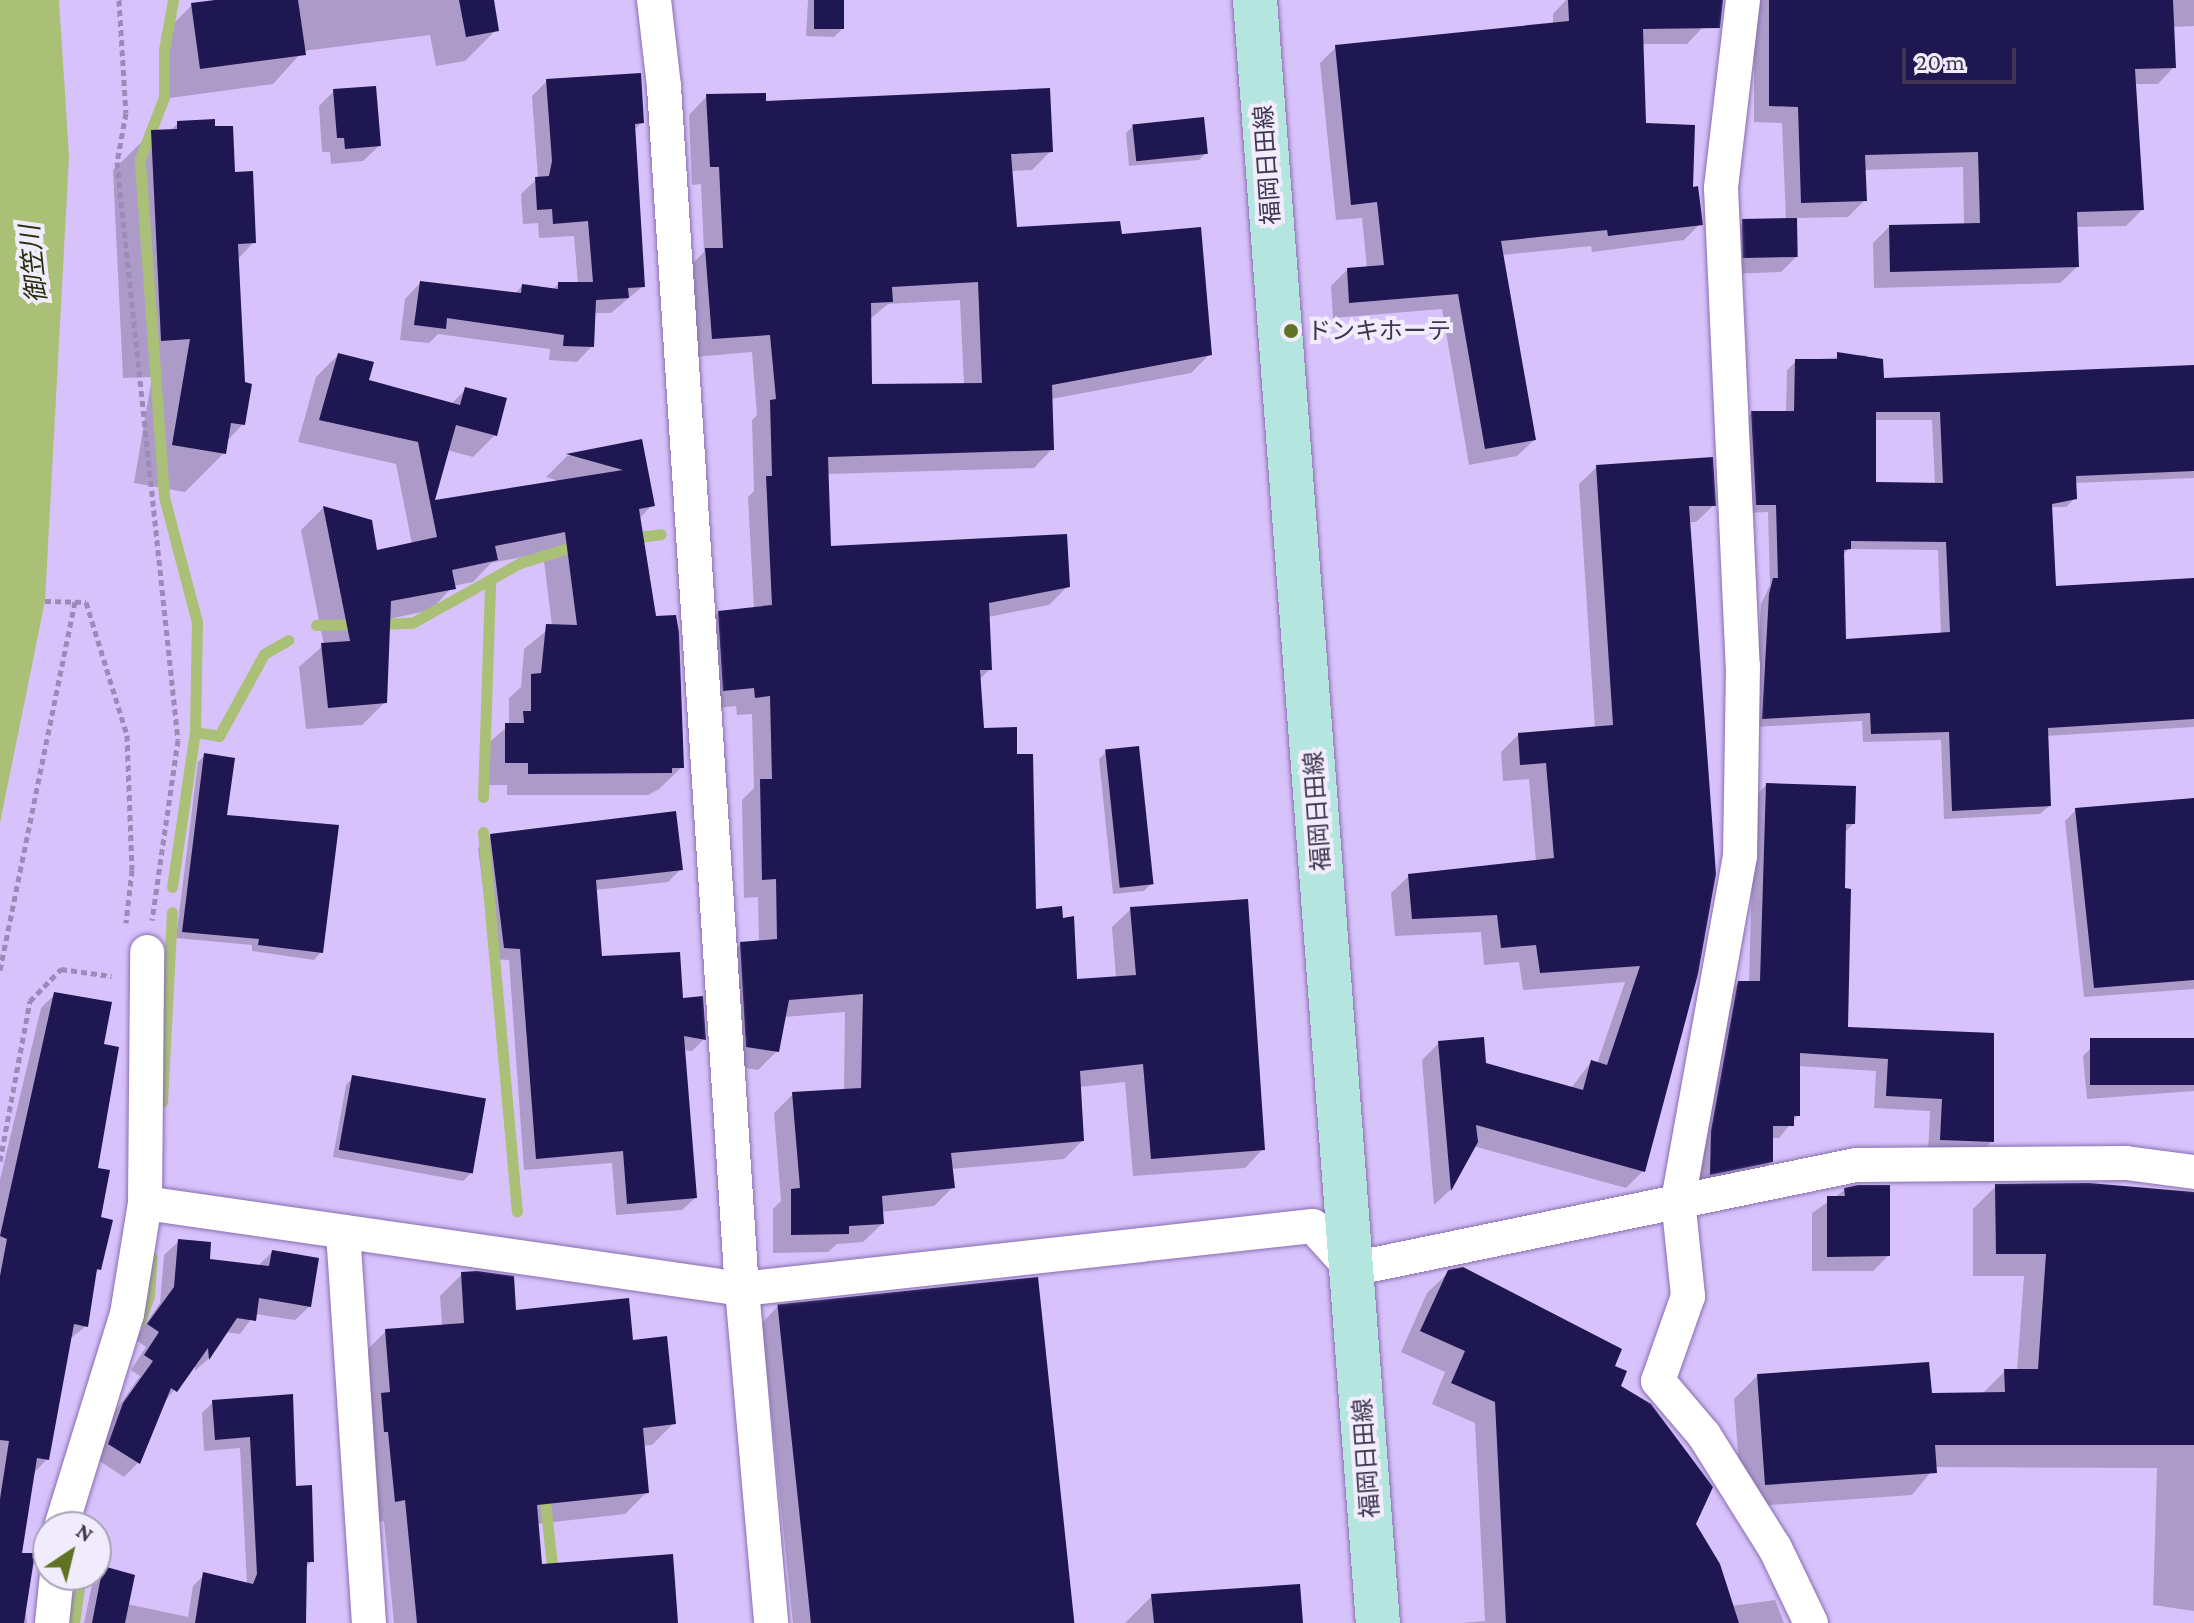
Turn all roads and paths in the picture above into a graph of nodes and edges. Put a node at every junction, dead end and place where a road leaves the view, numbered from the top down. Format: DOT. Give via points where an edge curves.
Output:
graph roads {
  1 [pos="119,0"];
  2 [pos="654,0"];
  3 [pos="1255,0"];
  4 [pos="1743,0"];
  5 [pos="45,601"];
  6 [pos="75,602"];
  7 [pos="136,942"];
  8 [pos="0,970"];
  9 [pos="119,977"];
  10 [pos="0,1161"];
  11 [pos="2194,1172"];
  12 [pos="1678,1199"];
  13 [pos="145,1203"];
  14 [pos="343,1232"];
  15 [pos="1352,1269"];
  16 [pos="742,1289"];
  17 [pos="66,1511"];
  18 [pos="55,1591"];
  19 [pos="52,1623"];
  20 [pos="369,1623"];
  21 [pos="771,1623"];
  22 [pos="1378,1623"];
  23 [pos="1811,1623"];
  1 -- 7 [label="path" via="126,113 117,162 178,740"];
  2 -- 16 [label="street" via="664,87"];
  3 -- 15 [label="main road, 福岡日田線"];
  4 -- 12 [label="street" via="1721,188 1743,666 1740,856"];
  5 -- 6 [label="path"];
  6 -- 7 [label="path" via="86,602 127,735"];
  6 -- 8 [label="path"];
  7 -- 13 [label="street"];
  9 -- 10 [label="path" via="61,969 30,1001"];
  11 -- 12 [label="street" via="2126,1163 1856,1165"];
  12 -- 15 [label="street"];
  12 -- 23 [label="street" via="1688,1296 1658,1381 1712,1448 1775,1548"];
  13 -- 14 [label="street"];
  13 -- 17 [label="street" via="127,1314"];
  14 -- 16 [label="street"];
  14 -- 20 [label="street"];
  15 -- 16 [label="street" via="1313,1226"];
  15 -- 22 [label="main road, 福岡日田線"];
  16 -- 21 [label="street"];
  18 -- 19 [label="street"];
}
